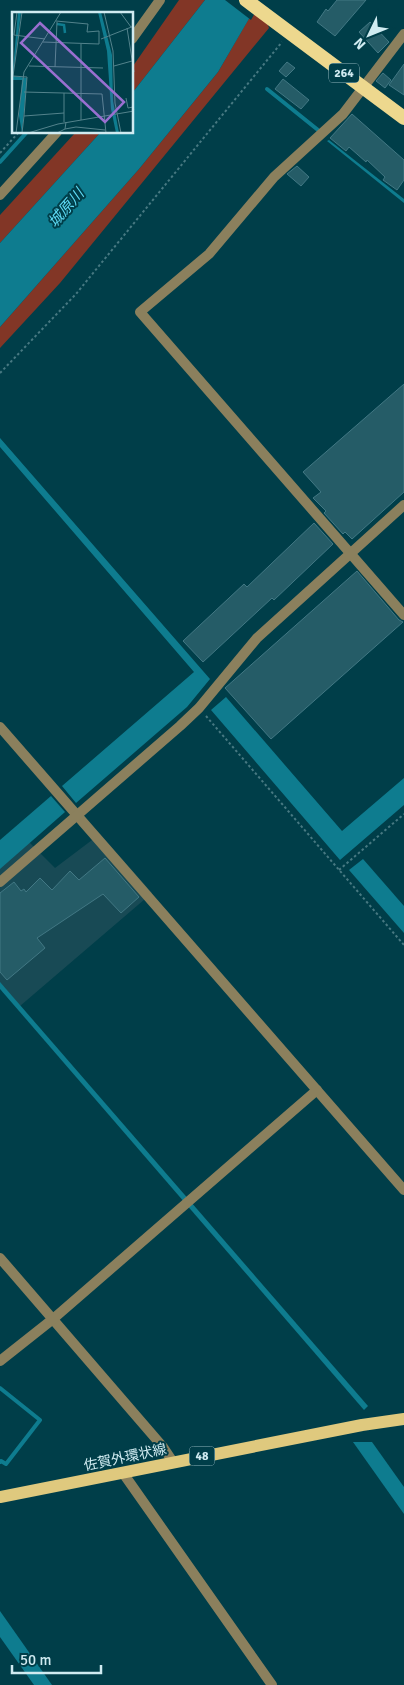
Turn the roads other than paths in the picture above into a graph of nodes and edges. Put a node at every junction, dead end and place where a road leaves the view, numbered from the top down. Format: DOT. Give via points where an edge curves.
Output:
graph roads {
  1 [pos="160,0"];
  2 [pos="246,0"];
  3 [pos="404,34"];
  4 [pos="134,36"];
  5 [pos="363,87"];
  6 [pos="404,118"];
  7 [pos="55,134"];
  8 [pos="0,196"];
  9 [pos="404,505"];
  10 [pos="350,554"];
  11 [pos="404,615"];
  12 [pos="0,727"];
  13 [pos="77,814"];
  14 [pos="0,882"];
  15 [pos="317,1090"];
  16 [pos="404,1190"];
  17 [pos="0,1258"];
  18 [pos="53,1319"];
  19 [pos="0,1361"];
  20 [pos="404,1419"];
  21 [pos="173,1462"];
  22 [pos="123,1473"];
  23 [pos="0,1497"];
  24 [pos="272,1685"];
  1 -- 4 [label="street"];
  2 -- 5 [label="highway, 264"];
  3 -- 5 [label="street"];
  5 -- 6 [label="highway, 264"];
  5 -- 10 [label="street" via="343,114 274,177 209,254 140,312"];
  7 -- 8 [label="street"];
  9 -- 10 [label="street"];
  10 -- 11 [label="street"];
  10 -- 13 [label="street" via="257,638 199,708"];
  12 -- 13 [label="street"];
  13 -- 14 [label="street"];
  13 -- 15 [label="street"];
  15 -- 16 [label="street"];
  15 -- 18 [label="street"];
  17 -- 18 [label="street"];
  18 -- 19 [label="street"];
  18 -- 21 [label="street"];
  20 -- 21 [label="main road, 佐賀外環状線 / 48"];
  21 -- 22 [label="main road, 佐賀外環状線 / 48"];
  22 -- 23 [label="main road, 佐賀外環状線 / 48"];
  22 -- 24 [label="street"];
}
